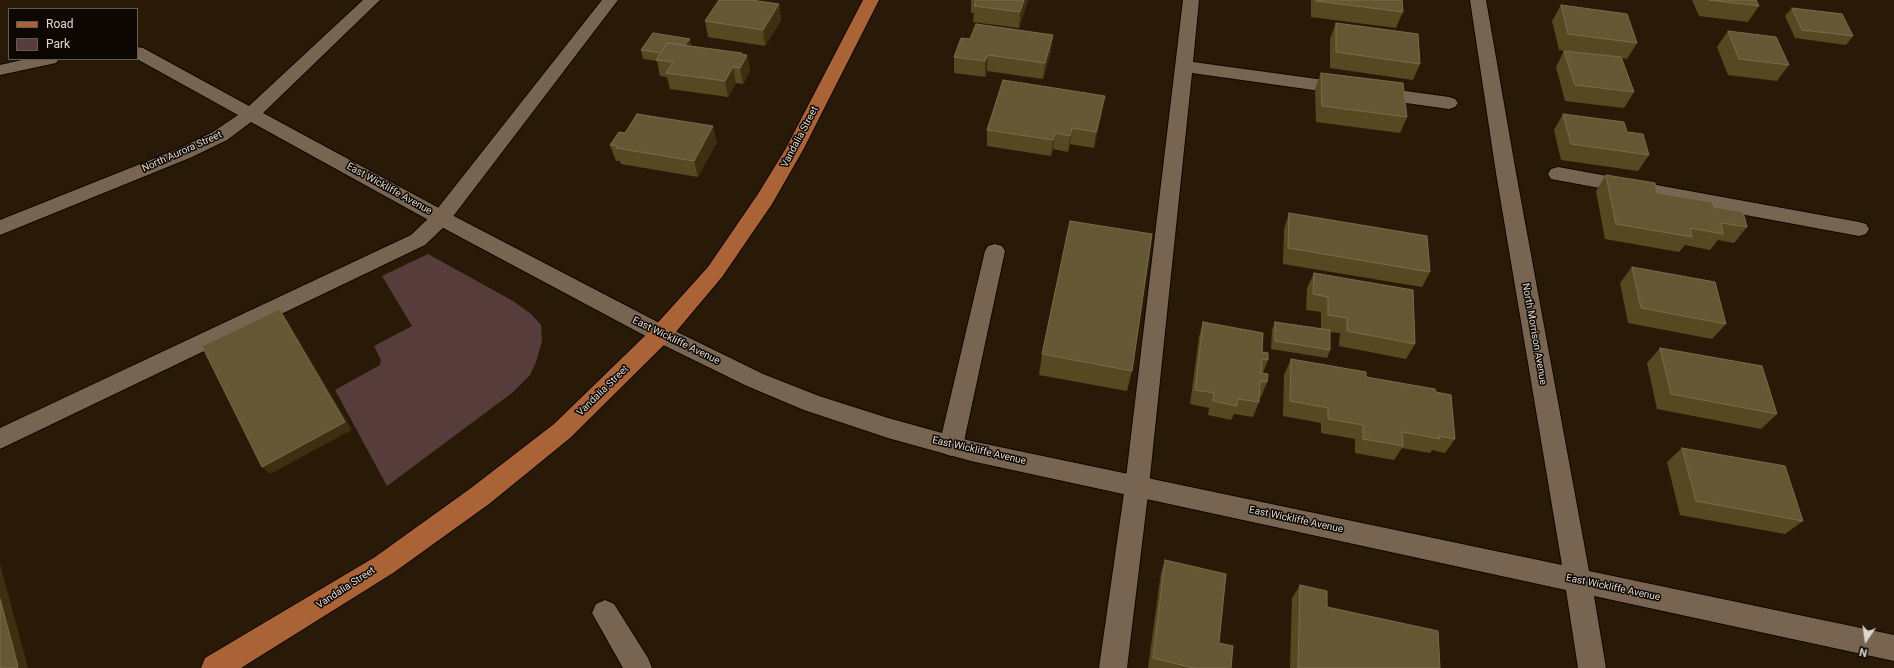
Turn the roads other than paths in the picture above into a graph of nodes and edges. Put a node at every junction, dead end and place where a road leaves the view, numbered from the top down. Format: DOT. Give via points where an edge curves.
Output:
graph roads {
  1 [pos="372,0"];
  2 [pos="610,0"];
  3 [pos="871,0"];
  4 [pos="1191,0"];
  5 [pos="1478,0"];
  6 [pos="138,53"];
  7 [pos="45,60"];
  8 [pos="1183,66"];
  9 [pos="0,70"];
  10 [pos="1449,103"];
  11 [pos="252,113"];
  12 [pos="1558,174"];
  13 [pos="441,218"];
  14 [pos="0,228"];
  15 [pos="1859,229"];
  16 [pos="995,252"];
  17 [pos="661,334"];
  18 [pos="0,439"];
  19 [pos="951,446"];
  20 [pos="1137,486"];
  21 [pos="1578,581"];
  22 [pos="605,613"];
  23 [pos="1894,648"];
  24 [pos="215,668"];
  25 [pos="638,668"];
  26 [pos="1113,668"];
  27 [pos="1592,668"];
  1 -- 11 [label="street, North Aurora Street"];
  2 -- 13 [label="street"];
  3 -- 17 [label="main road, Vandalia Street" via="794,150 765,200 715,272"];
  4 -- 8 [label="street"];
  5 -- 21 [label="street, North Morrison Avenue"];
  6 -- 11 [label="street, East Wickliffe Avenue"];
  7 -- 9 [label="street"];
  8 -- 10 [label="street"];
  8 -- 20 [label="street"];
  11 -- 13 [label="street, East Wickliffe Avenue"];
  11 -- 14 [label="street, North Aurora Street" via="220,136 185,153"];
  12 -- 15 [label="street"];
  13 -- 17 [label="street, East Wickliffe Avenue"];
  13 -- 18 [label="street" via="418,240"];
  16 -- 19 [label="street"];
  17 -- 19 [label="street, East Wickliffe Avenue" via="755,380 812,403"];
  17 -- 24 [label="main road, Vandalia Street" via="562,431 480,496 384,565"];
  19 -- 20 [label="street, East Wickliffe Avenue"];
  20 -- 21 [label="street, East Wickliffe Avenue"];
  20 -- 26 [label="street"];
  21 -- 23 [label="street, East Wickliffe Avenue"];
  21 -- 27 [label="street, North Morrison Avenue"];
  22 -- 25 [label="street"];
}
